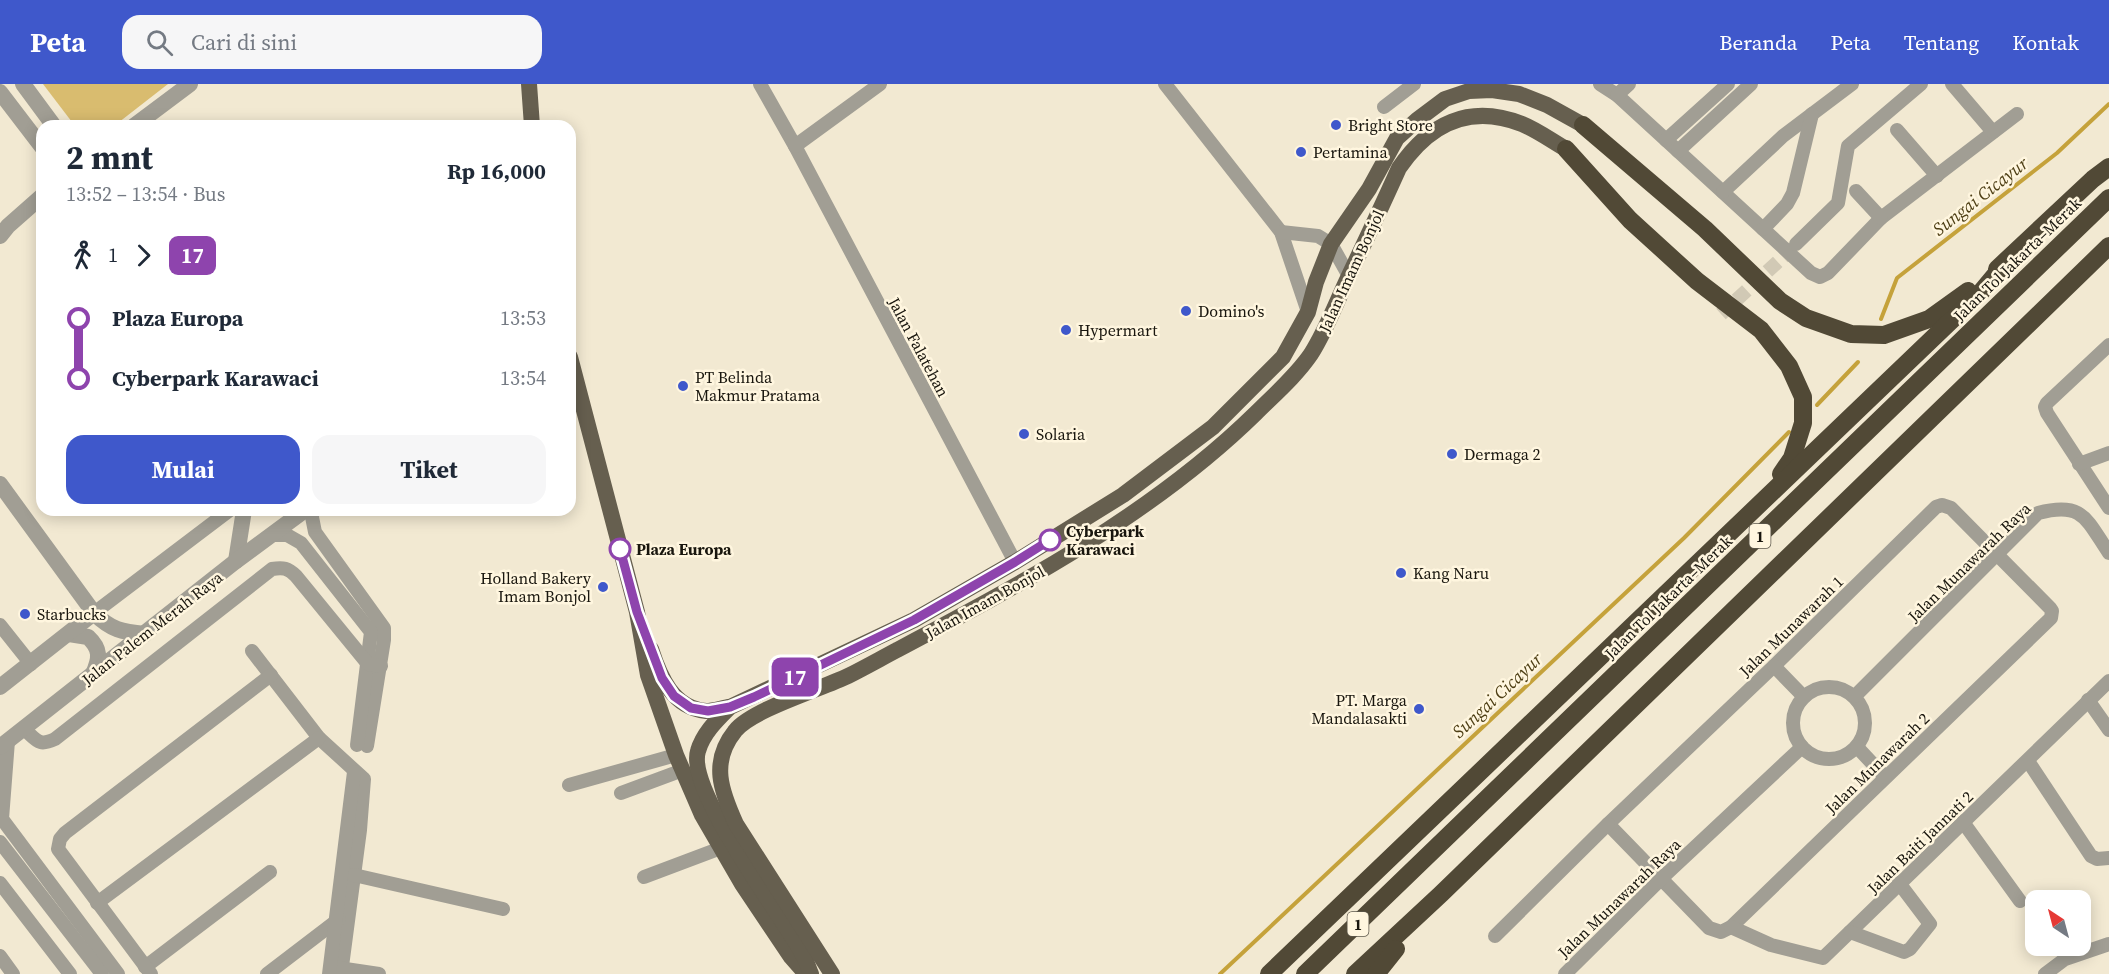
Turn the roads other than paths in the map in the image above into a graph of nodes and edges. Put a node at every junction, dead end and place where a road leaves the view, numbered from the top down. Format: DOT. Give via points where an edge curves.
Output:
graph roads {
  1 [pos="23,84"];
  2 [pos="190,84"];
  3 [pos="530,84"];
  4 [pos="880,84"];
  5 [pos="1165,84"];
  6 [pos="1414,84"];
  7 [pos="1600,84"];
  8 [pos="1629,84"];
  9 [pos="1728,84"];
  10 [pos="1751,84"];
  11 [pos="1852,84"];
  12 [pos="1921,84"];
  13 [pos="1952,84"];
  14 [pos="766,86"];
  15 [pos="0,92"];
  16 [pos="1617,95"];
  17 [pos="1384,107"];
  18 [pos="1812,114"];
  19 [pos="2017,114"];
  20 [pos="50,120"];
  21 [pos="142,120"];
  22 [pos="532,120"];
  23 [pos="1583,125"];
  24 [pos="1897,130"];
  25 [pos="1993,132"];
  26 [pos="36,139"];
  27 [pos="1666,140"];
  28 [pos="795,146"];
  29 [pos="1566,149"];
  30 [pos="1678,151"];
  31 [pos="2109,167"];
  32 [pos="1937,176"];
  33 [pos="1856,191"];
  34 [pos="1723,192"];
  35 [pos="2109,198"];
  36 [pos="36,201"];
  37 [pos="1881,218"];
  38 [pos="1763,229"];
  39 [pos="1281,232"];
  40 [pos="0,236"];
  41 [pos="1331,244"];
  42 [pos="1796,244"];
  43 [pos="2109,246"];
  44 [pos="2006,262"];
  45 [pos="1349,276"];
  46 [pos="1308,312"];
  47 [pos="2109,345"];
  48 [pos="576,380"];
  49 [pos="2109,453"];
  50 [pos="2079,464"];
  51 [pos="0,484"];
  52 [pos="1123,495"];
  53 [pos="1761,503"];
  54 [pos="2109,508"];
  55 [pos="1137,510"];
  56 [pos="222,516"];
  57 [pos="243,516"];
  58 [pos="297,516"];
  59 [pos="312,516"];
  60 [pos="272,535"];
  61 [pos="2109,553"];
  62 [pos="1998,554"];
  63 [pos="236,561"];
  64 [pos="1015,562"];
  65 [pos="637,612"];
  66 [pos="94,613"];
  67 [pos="0,626"];
  68 [pos="69,634"];
  69 [pos="145,634"];
  70 [pos="252,651"];
  71 [pos="31,664"];
  72 [pos="374,665"];
  73 [pos="1774,666"];
  74 [pos="93,674"];
  75 [pos="271,675"];
  76 [pos="2109,681"];
  77 [pos="0,687"];
  78 [pos="1855,696"];
  79 [pos="1804,697"];
  80 [pos="2088,700"];
  81 [pos="730,707"];
  82 [pos="24,729"];
  83 [pos="2109,730"];
  84 [pos="319,738"];
  85 [pos="4,744"];
  86 [pos="362,746"];
  87 [pos="1802,747"];
  88 [pos="1857,747"];
  89 [pos="2028,761"];
  90 [pos="679,763"];
  91 [pos="1886,777"];
  92 [pos="569,785"];
  93 [pos="621,793"];
  94 [pos="1,820"];
  95 [pos="1963,822"];
  96 [pos="1608,825"];
  97 [pos="354,829"];
  98 [pos="0,842"];
  99 [pos="721,848"];
  100 [pos="2109,858"];
  101 [pos="270,872"];
  102 [pos="354,875"];
  103 [pos="644,877"];
  104 [pos="1662,878"];
  105 [pos="0,883"];
  106 [pos="1899,883"];
  107 [pos="42,885"];
  108 [pos="1441,894"];
  109 [pos="2020,901"];
  110 [pos="97,903"];
  111 [pos="503,909"];
  112 [pos="342,919"];
  113 [pos="1731,927"];
  114 [pos="1850,932"];
  115 [pos="1495,936"];
  116 [pos="84,940"];
  117 [pos="2109,944"];
  118 [pos="0,956"];
  119 [pos="148,970"];
  120 [pos="335,971"];
  121 [pos="14,974"];
  122 [pos="70,974"];
  123 [pos="102,974"];
  124 [pos="118,974"];
  125 [pos="267,974"];
  126 [pos="379,974"];
  127 [pos="806,974"];
  128 [pos="811,974"];
  129 [pos="832,974"];
  130 [pos="1269,974"];
  131 [pos="1305,974"];
  132 [pos="1355,974"];
  133 [pos="1376,974"];
  134 [pos="1565,974"];
  135 [pos="2045,974"];
  1 -- 20 [label="street"];
  2 -- 21 [label="street"];
  3 -- 22 [label="main road"];
  4 -- 28 [label="street"];
  5 -- 39 [label="street"];
  6 -- 17 [label="street"];
  7 -- 16 [label="street"];
  8 -- 16 [label="street"];
  9 -- 27 [label="street"];
  10 -- 30 [label="street"];
  11 -- 18 [label="street"];
  12 -- 42 [label="street" via="1848,146 1838,203"];
  13 -- 25 [label="street"];
  14 -- 28 [label="street, Jalan Falatehan"];
  15 -- 26 [label="street"];
  16 -- 27 [label="street"];
  18 -- 34 [label="street"];
  18 -- 38 [label="street" via="1793,193"];
  19 -- 25 [label="street"];
  23 -- 41 [label="main road, Jalan Imam Bonjol" via="1519,94 1469,91 1445,99 1398,138"];
  23 -- 44 [label="highway" via="1705,229 1780,301 1806,318 1851,334 1884,335 1915,326"];
  24 -- 32 [label="street"];
  25 -- 32 [label="street"];
  27 -- 30 [label="street"];
  28 -- 64 [label="street, Jalan Falatehan"];
  29 -- 45 [label="main road, Jalan Imam Bonjol" via="1522,124 1484,115 1435,128 1399,168"];
  29 -- 53 [label="highway" via="1630,220 1697,281 1761,330 1789,366 1803,397 1803,423 1792,458"];
  30 -- 34 [label="street"];
  31 -- 44 [label="highway"];
  32 -- 37 [label="street"];
  33 -- 37 [label="street"];
  34 -- 38 [label="street"];
  35 -- 131 [label="highway, Jalan Tol Jakarta–Merak / 1"];
  36 -- 40 [label="street"];
  37 -- 38 [label="street" via="1820,277 1810,273"];
  39 -- 41 [label="street" via="1318,236"];
  39 -- 46 [label="street"];
  41 -- 45 [label="street"];
  41 -- 46 [label="main road, Jalan Imam Bonjol"];
  43 -- 108 [label="highway, 1"];
  44 -- 53 [label="highway" via="1981,292"];
  45 -- 55 [label="main road, Jalan Imam Bonjol" via="1316,345 1297,373 1241,427"];
  46 -- 52 [label="main road, Jalan Imam Bonjol" via="1283,357 1213,427"];
  47 -- 50 [label="street" via="2047,403 2047,413"];
  48 -- 65 [label="main road"];
  49 -- 50 [label="street"];
  50 -- 54 [label="street"];
  51 -- 66 [label="street"];
  52 -- 55 [label="main road"];
  52 -- 64 [label="main road, Jalan Imam Bonjol"];
  53 -- 130 [label="highway"];
  55 -- 129 [label="main road, Jalan Imam Bonjol" via="1025,581 849,676 751,717 736,729 720,763 725,801"];
  56 -- 66 [label="street"];
  57 -- 63 [label="street"];
  58 -- 60 [label="street, Jalan Palem Merah Raya"];
  59 -- 72 [label="street" via="315,532 384,628"];
  60 -- 63 [label="street, Jalan Palem Merah Raya"];
  60 -- 72 [label="street" via="287,535 300,543 365,623 371,632"];
  61 -- 62 [label="street, Jalan Munawarah Raya" via="2077,511 2059,508 2038,513"];
  62 -- 73 [label="street, Jalan Munawarah 1" via="1951,508 1936,507"];
  62 -- 78 [label="street, Jalan Munawarah Raya"];
  62 -- 91 [label="street, Jalan Munawarah 2" via="2050,608 2051,618"];
  63 -- 69 [label="street, Jalan Palem Merah Raya"];
  64 -- 81 [label="main road, Jalan Imam Bonjol" via="914,620"];
  65 -- 81 [label="main road" via="662,678 674,696 691,708 708,711"];
  65 -- 90 [label="main road" via="648,675"];
  66 -- 68 [label="street"];
  66 -- 69 [label="street" via="111,628"];
  67 -- 71 [label="street"];
  68 -- 71 [label="street"];
  68 -- 74 [label="street" via="88,637 98,649 100,657"];
  69 -- 74 [label="street, Jalan Palem Merah Raya"];
  70 -- 75 [label="street"];
  71 -- 77 [label="street"];
  72 -- 82 [label="street" via="296,576 282,567 272,569 55,739 39,743"];
  72 -- 86 [label="street"];
  73 -- 79 [label="street"];
  73 -- 96 [label="street, Jalan Munawarah 1"];
  74 -- 82 [label="street, Jalan Palem Merah Raya"];
  75 -- 84 [label="street"];
  75 -- 110 [label="street" via="60,838 58,849"];
  76 -- 80 [label="street, Jalan Baiti Jannati 2"];
  78 -- 79 [label="street" via="1835,686 1813,690"];
  78 -- 88 [label="street" via="1866,721"];
  79 -- 87 [label="street" via="1793,722"];
  80 -- 83 [label="street"];
  80 -- 89 [label="street, Jalan Baiti Jannati 2"];
  81 -- 128 [label="main road" via="708,730 697,752 697,767 711,804"];
  82 -- 85 [label="street, Jalan Palem Merah Raya"];
  84 -- 97 [label="street" via="359,776"];
  84 -- 110 [label="street"];
  85 -- 94 [label="street"];
  87 -- 88 [label="street" via="1829,760"];
  87 -- 104 [label="street, Jalan Munawarah Raya"];
  88 -- 91 [label="street"];
  89 -- 95 [label="street, Jalan Baiti Jannati 2"];
  89 -- 100 [label="street" via="2091,856"];
  90 -- 92 [label="street"];
  90 -- 93 [label="street"];
  90 -- 99 [label="main road"];
  91 -- 113 [label="street, Jalan Munawarah 2"];
  94 -- 107 [label="street"];
  95 -- 106 [label="street, Jalan Baiti Jannati 2"];
  95 -- 109 [label="street"];
  96 -- 104 [label="street"];
  96 -- 115 [label="street, Jalan Munawarah 1"];
  97 -- 102 [label="street"];
  97 -- 112 [label="street"];
  98 -- 107 [label="street"];
  99 -- 103 [label="street"];
  99 -- 127 [label="main road" via="741,884"];
  101 -- 119 [label="street"];
  102 -- 111 [label="street"];
  102 -- 112 [label="street"];
  104 -- 113 [label="street" via="1709,928 1721,932"];
  104 -- 134 [label="street, Jalan Munawarah Raya"];
  105 -- 122 [label="street"];
  106 -- 114 [label="street, Jalan Baiti Jannati 2"];
  106 -- 114 [label="street" via="1930,924 1910,949 1904,952"];
  107 -- 116 [label="street"];
  108 -- 132 [label="highway, 1"];
  108 -- 133 [label="highway"];
  110 -- 119 [label="street"];
  112 -- 120 [label="street"];
  112 -- 125 [label="street"];
  113 -- 114 [label="street, Jalan Baiti Jannati 2" via="1771,945 1823,958"];
  116 -- 123 [label="street"];
  116 -- 124 [label="street"];
  117 -- 135 [label="street" via="2065,959"];
  118 -- 121 [label="street"];
  120 -- 126 [label="street"];
}
